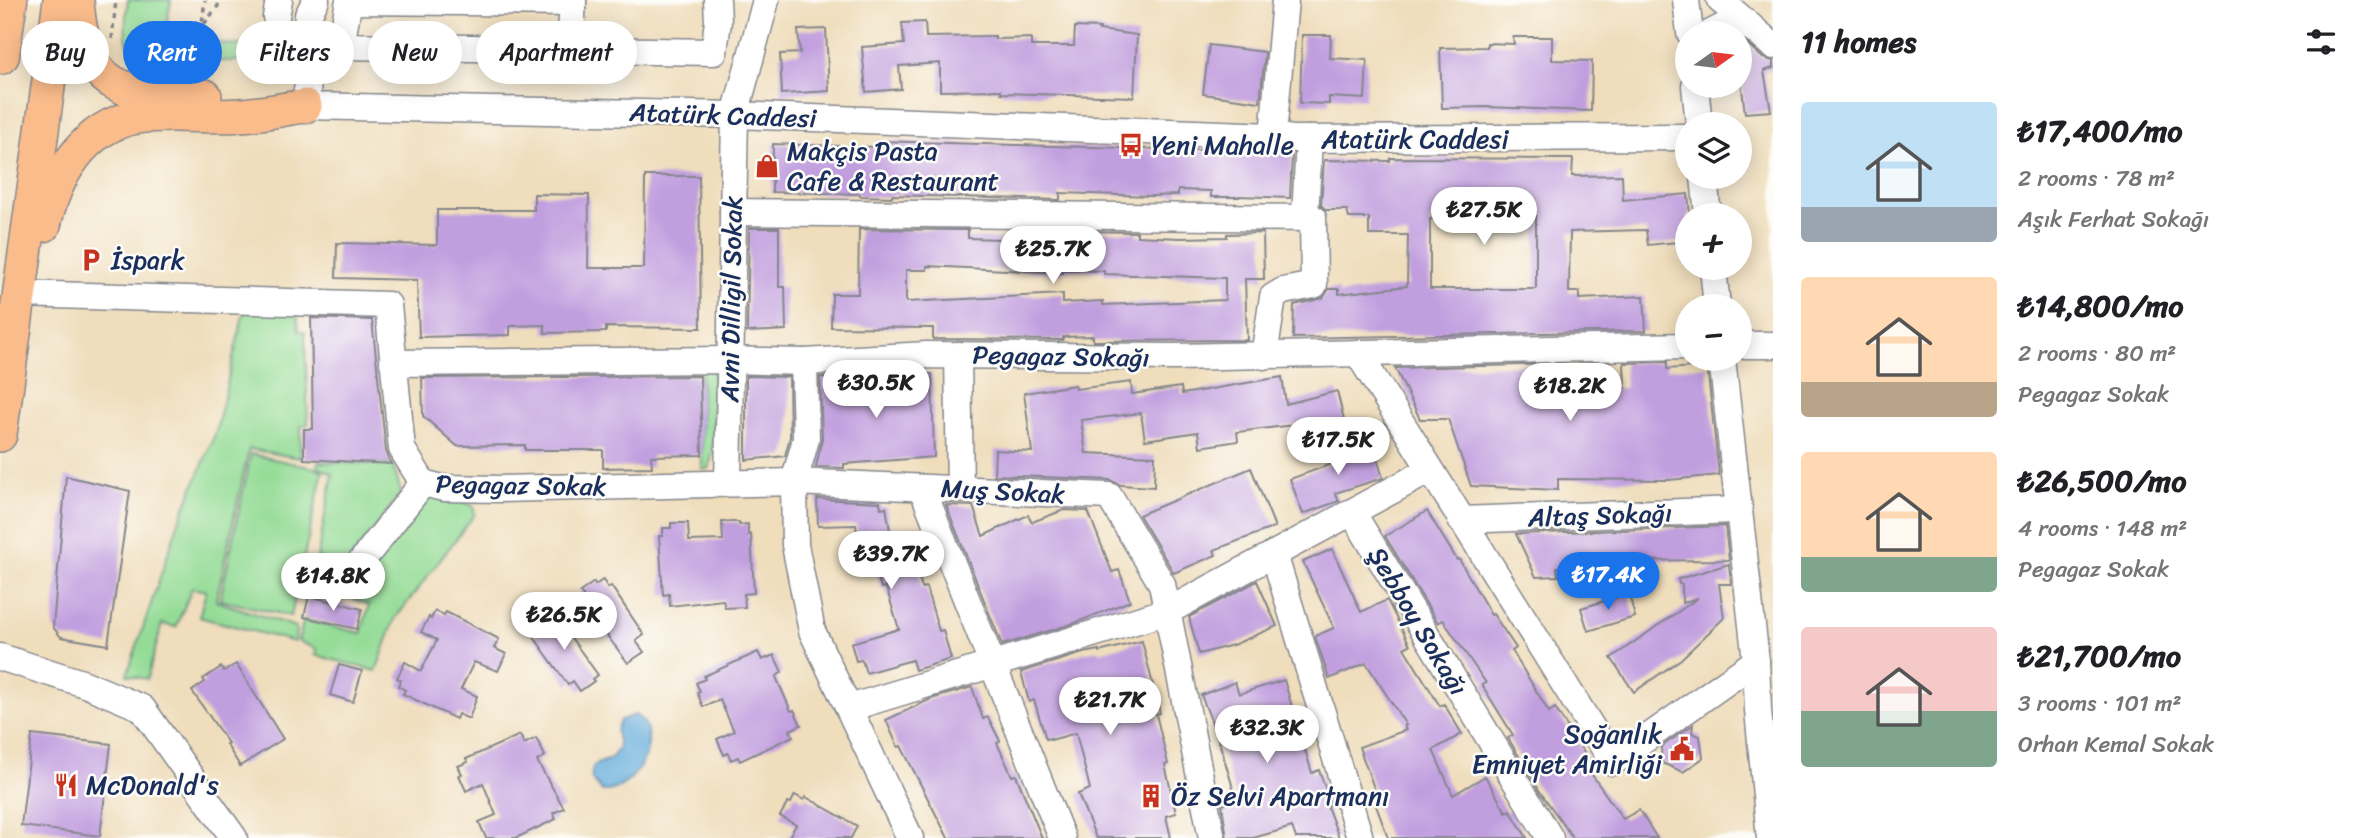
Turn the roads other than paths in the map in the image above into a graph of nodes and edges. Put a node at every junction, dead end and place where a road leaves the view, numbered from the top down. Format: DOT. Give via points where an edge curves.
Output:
graph roads {
  1 [pos="8,0"];
  2 [pos="60,0"];
  3 [pos="77,0"];
  4 [pos="349,0"];
  5 [pos="717,0"];
  6 [pos="766,0"];
  7 [pos="1285,0"];
  8 [pos="1686,0"];
  9 [pos="1720,0"];
  10 [pos="315,2"];
  11 [pos="573,2"];
  12 [pos="572,21"];
  13 [pos="1689,21"];
  14 [pos="1742,21"];
  15 [pos="1752,30"];
  16 [pos="1773,46"];
  17 [pos="476,48"];
  18 [pos="637,51"];
  19 [pos="0,55"];
  20 [pos="306,94"];
  21 [pos="735,115"];
  22 [pos="1273,136"];
  23 [pos="1675,137"];
  24 [pos="1309,139"];
  25 [pos="733,212"];
  26 [pos="1305,218"];
  27 [pos="19,295"];
  28 [pos="1752,345"];
  29 [pos="1773,345"];
  30 [pos="1675,346"];
  31 [pos="1359,353"];
  32 [pos="958,355"];
  33 [pos="1264,356"];
  34 [pos="730,360"];
  35 [pos="804,362"];
  36 [pos="393,363"];
  37 [pos="1723,371"];
  38 [pos="0,435"];
  39 [pos="1430,470"];
  40 [pos="794,482"];
  41 [pos="423,483"];
  42 [pos="728,483"];
  43 [pos="922,488"];
  44 [pos="960,489"];
  45 [pos="1738,510"];
  46 [pos="1352,512"];
  47 [pos="1461,520"];
  48 [pos="1274,554"];
  49 [pos="318,577"];
  50 [pos="1760,594"];
  51 [pos="1168,611"];
  52 [pos="0,657"];
  53 [pos="1756,661"];
  54 [pos="992,664"];
  55 [pos="849,708"];
  56 [pos="234,838"];
  57 [pos="910,838"];
  58 [pos="1062,838"];
  59 [pos="1212,838"];
  60 [pos="1360,838"];
  61 [pos="1550,838"];
  62 [pos="1770,838"];
  1 -- 19 [label="highway"];
  2 -- 27 [label="main road"];
  3 -- 20 [label="main road" via="81,33 95,68 132,91 193,96"];
  4 -- 11 [label="street"];
  4 -- 17 [label="street" via="341,46"];
  5 -- 18 [label="street" via="713,52"];
  6 -- 21 [label="street, Avni Dilligil Sokak"];
  7 -- 22 [label="street"];
  8 -- 13 [label="street"];
  9 -- 14 [label="street"];
  10 -- 20 [label="street" via="320,15 317,59"];
  11 -- 12 [label="street"];
  15 -- 16 [label="street"];
  20 -- 21 [label="street, Atatürk Caddesi"];
  20 -- 27 [label="main road" via="241,115 139,117 97,133 76,153 60,178 48,205 33,276"];
  21 -- 22 [label="street, Atatürk Caddesi"];
  21 -- 25 [label="street, Avni Dilligil Sokak"];
  22 -- 24 [label="street, Atatürk Caddesi"];
  23 -- 24 [label="street, Atatürk Caddesi"];
  24 -- 26 [label="street"];
  25 -- 26 [label="street"];
  25 -- 34 [label="street, Avni Dilligil Sokak"];
  26 -- 33 [label="street" via="1313,218 1314,285 1273,297"];
  27 -- 36 [label="street, Pegagaz Sokak" via="388,306"];
  27 -- 38 [label="main road"];
  28 -- 29 [label="street"];
  30 -- 31 [label="street, Pegagaz Sokağı"];
  31 -- 33 [label="street, Pegagaz Sokağı"];
  31 -- 39 [label="street"];
  32 -- 33 [label="street, Pegagaz Sokağı"];
  32 -- 35 [label="street, Pegagaz Sokağı"];
  32 -- 44 [label="street"];
  34 -- 35 [label="street, Pegagaz Sokağı"];
  34 -- 36 [label="street, Pegagaz Sokağı"];
  34 -- 42 [label="street, Avni Dilligil Sokak"];
  35 -- 40 [label="street" via="806,439"];
  36 -- 41 [label="street, Pegagaz Sokak" via="402,449"];
  37 -- 45 [label="street"];
  39 -- 46 [label="street"];
  39 -- 47 [label="street"];
  40 -- 42 [label="street, Pegagaz Sokak"];
  40 -- 43 [label="street, Muş Sokak"];
  40 -- 55 [label="street" via="795,545 812,631"];
  41 -- 42 [label="street, Pegagaz Sokak" via="500,489"];
  41 -- 49 [label="street" via="346,581"];
  43 -- 44 [label="street, Muş Sokak"];
  43 -- 54 [label="street"];
  44 -- 51 [label="street, Muş Sokak" via="1109,496 1163,584"];
  45 -- 47 [label="street, Altaş Sokağı"];
  45 -- 50 [label="street"];
  46 -- 48 [label="street"];
  46 -- 61 [label="street, Şebboy Sokağı"];
  47 -- 53 [label="street" via="1613,762"];
  48 -- 51 [label="street"];
  48 -- 60 [label="street"];
  50 -- 53 [label="street"];
  51 -- 54 [label="street"];
  51 -- 59 [label="street"];
  52 -- 56 [label="street" via="142,708"];
  53 -- 62 [label="street"];
  54 -- 55 [label="street"];
  54 -- 58 [label="street"];
  55 -- 57 [label="street"];
}
